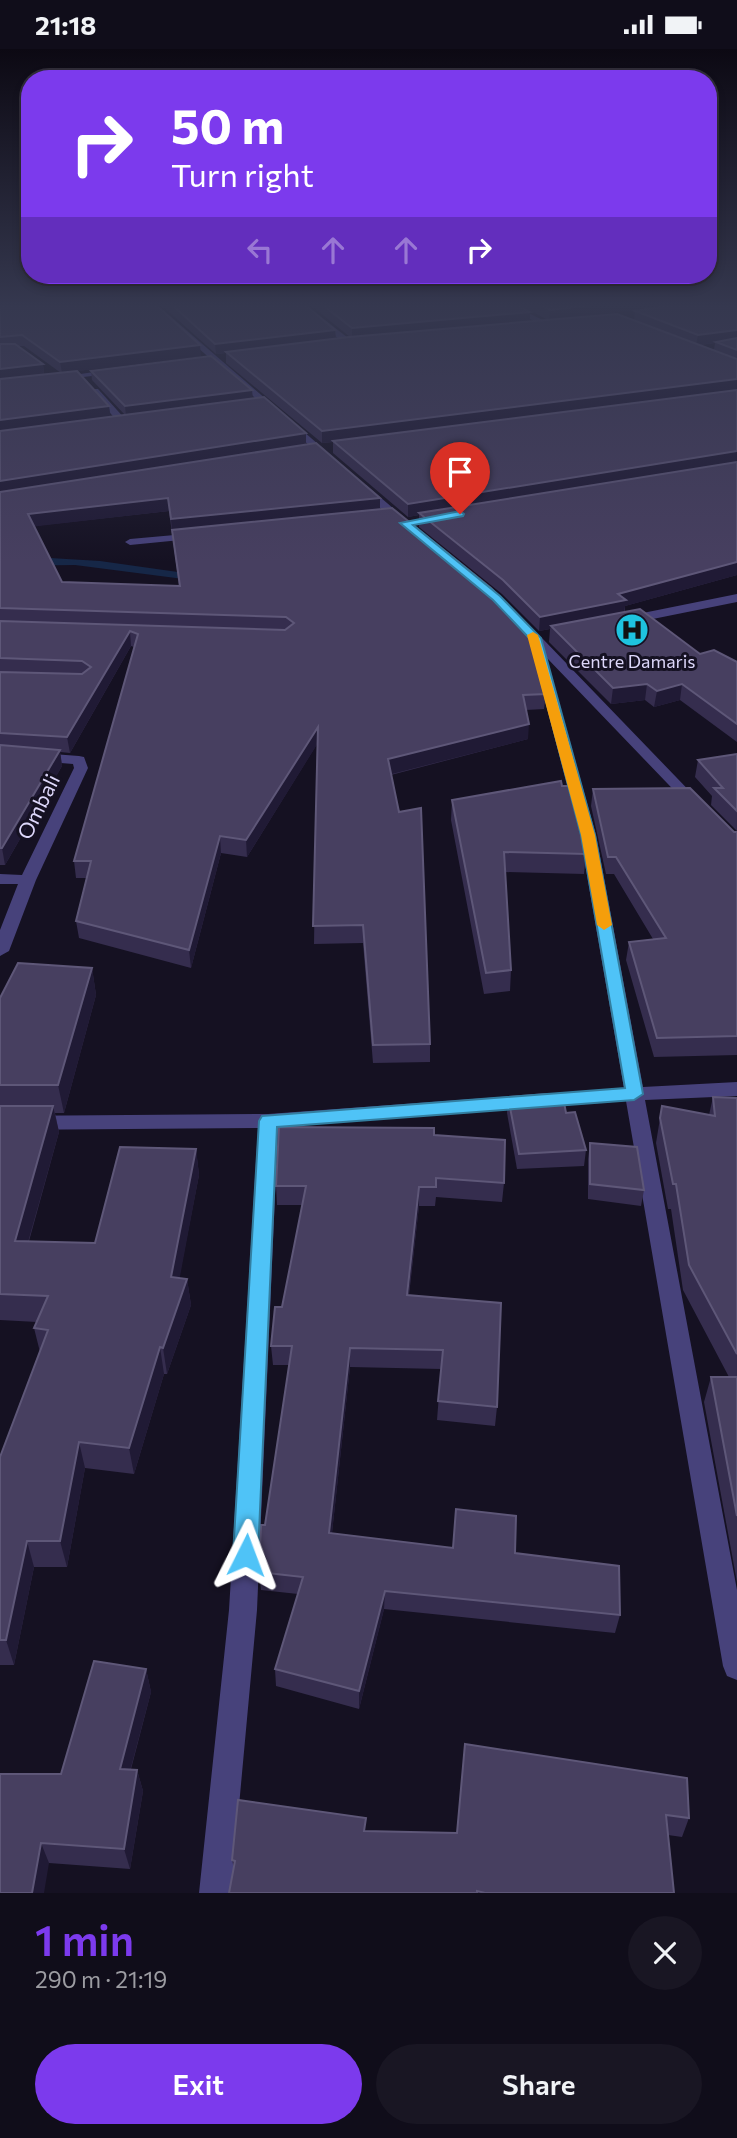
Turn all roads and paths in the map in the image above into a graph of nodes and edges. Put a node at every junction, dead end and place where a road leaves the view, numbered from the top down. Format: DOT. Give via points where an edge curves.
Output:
graph roads {
  1 [pos="93,389"];
  2 [pos="248,389"];
  3 [pos="267,403"];
  4 [pos="246,406"];
  5 [pos="135,421"];
  6 [pos="123,422"];
  7 [pos="110,424"];
  8 [pos="332,447"];
  9 [pos="318,449"];
  10 [pos="305,451"];
  11 [pos="336,464"];
  12 [pos="354,480"];
  13 [pos="395,515"];
  14 [pos="382,516"];
  15 [pos="417,526"];
  16 [pos="206,535"];
  17 [pos="130,542"];
  18 [pos="737,598"];
  19 [pos="616,622"];
  20 [pos="0,754"];
  21 [pos="710,819"];
  22 [pos="0,879"];
  23 [pos="27,880"];
  24 [pos="0,951"];
  25 [pos="737,1089"];
  26 [pos="634,1094"];
  27 [pos="268,1121"];
  28 [pos="0,1123"];
  29 [pos="737,1666"];
  30 [pos="215,1893"];
  1 -- 6 [label="street"];
  2 -- 3 [label="street"];
  3 -- 4 [label="street"];
  3 -- 9 [label="street"];
  5 -- 6 [label="street"];
  6 -- 7 [label="street"];
  8 -- 9 [label="street"];
  9 -- 10 [label="street"];
  9 -- 11 [label="street"];
  12 -- 13 [label="street"];
  13 -- 14 [label="street"];
  13 -- 15 [label="street"];
  16 -- 17 [label="street"];
  18 -- 19 [label="street"];
  20 -- 23 [label="street, Ombali" via="79,760 81,768"];
  21 -- 26 [label="street" via="536,634 588,835"];
  22 -- 23 [label="street"];
  23 -- 24 [label="street, Ombali"];
  25 -- 26 [label="street"];
  26 -- 27 [label="street"];
  26 -- 29 [label="street"];
  27 -- 28 [label="street"];
  27 -- 30 [label="street" via="243,1610"];
}
